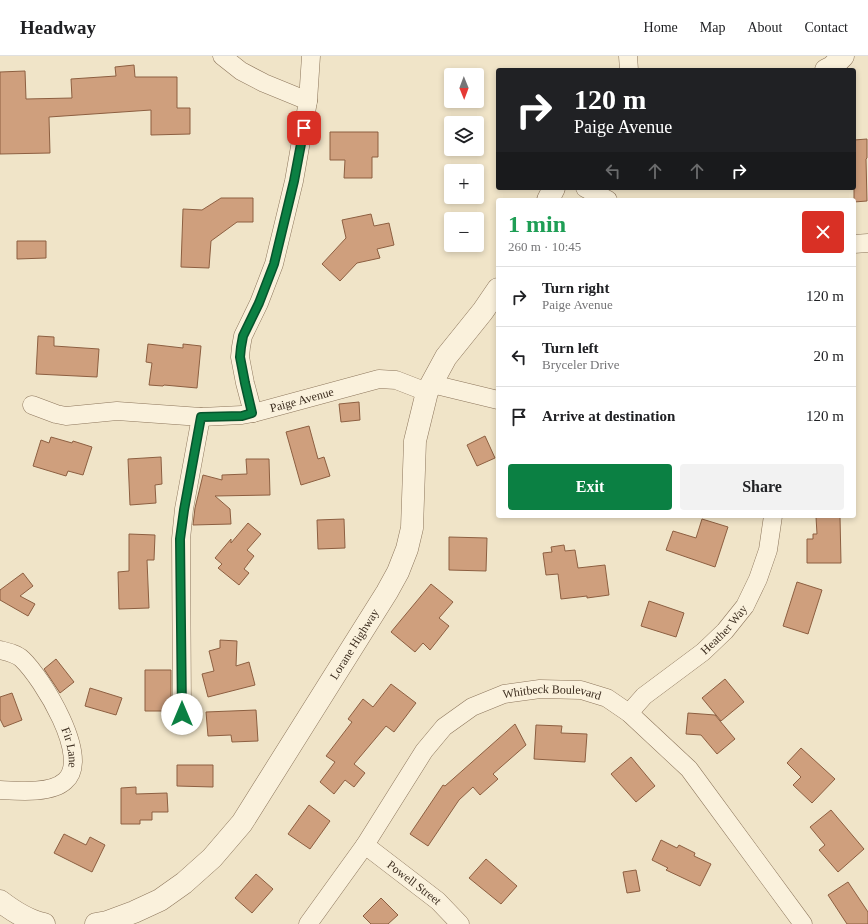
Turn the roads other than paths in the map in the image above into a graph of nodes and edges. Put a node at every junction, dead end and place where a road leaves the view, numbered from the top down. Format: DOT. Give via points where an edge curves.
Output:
graph roads {
  1 [pos="222,56"];
  2 [pos="311,56"];
  3 [pos="628,56"];
  4 [pos="843,56"];
  5 [pos="629,68"];
  6 [pos="830,68"];
  7 [pos="308,101"];
  8 [pos="589,190"];
  9 [pos="604,198"];
  10 [pos="868,243"];
  11 [pos="856,244"];
  12 [pos="496,292"];
  13 [pos="429,388"];
  14 [pos="496,400"];
  15 [pos="32,405"];
  16 [pos="252,413"];
  17 [pos="201,417"];
  18 [pos="773,518"];
  19 [pos="0,650"];
  20 [pos="629,713"];
  21 [pos="182,714"];
  22 [pos="0,790"];
  23 [pos="365,845"];
  24 [pos="0,901"];
  25 [pos="44,924"];
  26 [pos="96,924"];
  27 [pos="308,924"];
  28 [pos="460,924"];
  29 [pos="803,924"];
  1 -- 7 [label="street" via="257,80"];
  2 -- 7 [label="street"];
  3 -- 5 [label="street"];
  4 -- 6 [label="street"];
  7 -- 16 [label="street" via="295,174 274,264 243,336 241,347 240,357"];
  8 -- 9 [label="street"];
  10 -- 11 [label="street"];
  12 -- 13 [label="street, Lorane Highway" via="446,357"];
  13 -- 14 [label="street, Paige Avenue"];
  13 -- 16 [label="street, Paige Avenue" via="396,380 379,379"];
  13 -- 26 [label="street, Lorane Highway" via="415,441 412,528 398,572 387,592 242,823 212,858 160,900 134,912"];
  15 -- 17 [label="street, Paige Avenue" via="66,416 117,411"];
  16 -- 17 [label="street, Paige Avenue" via="242,416"];
  17 -- 21 [label="street" via="180,539"];
  18 -- 20 [label="street, Heather Way" via="768,550 745,606 725,631 703,652 644,696"];
  19 -- 22 [label="street, Fir Lane" via="21,658 32,670 61,717 71,743 73,761 69,777 51,788 31,791"];
  20 -- 23 [label="street, Whitbeck Boulevard" via="606,698 581,690 540,689 504,694 472,707 444,727 424,751"];
  20 -- 29 [label="street, Whitbeck Boulevard" via="688,769"];
  23 -- 27 [label="street, Whitbeck Boulevard"];
  23 -- 28 [label="street, Powell Street" via="438,901"];
  24 -- 25 [label="street" via="10,909"];
}
